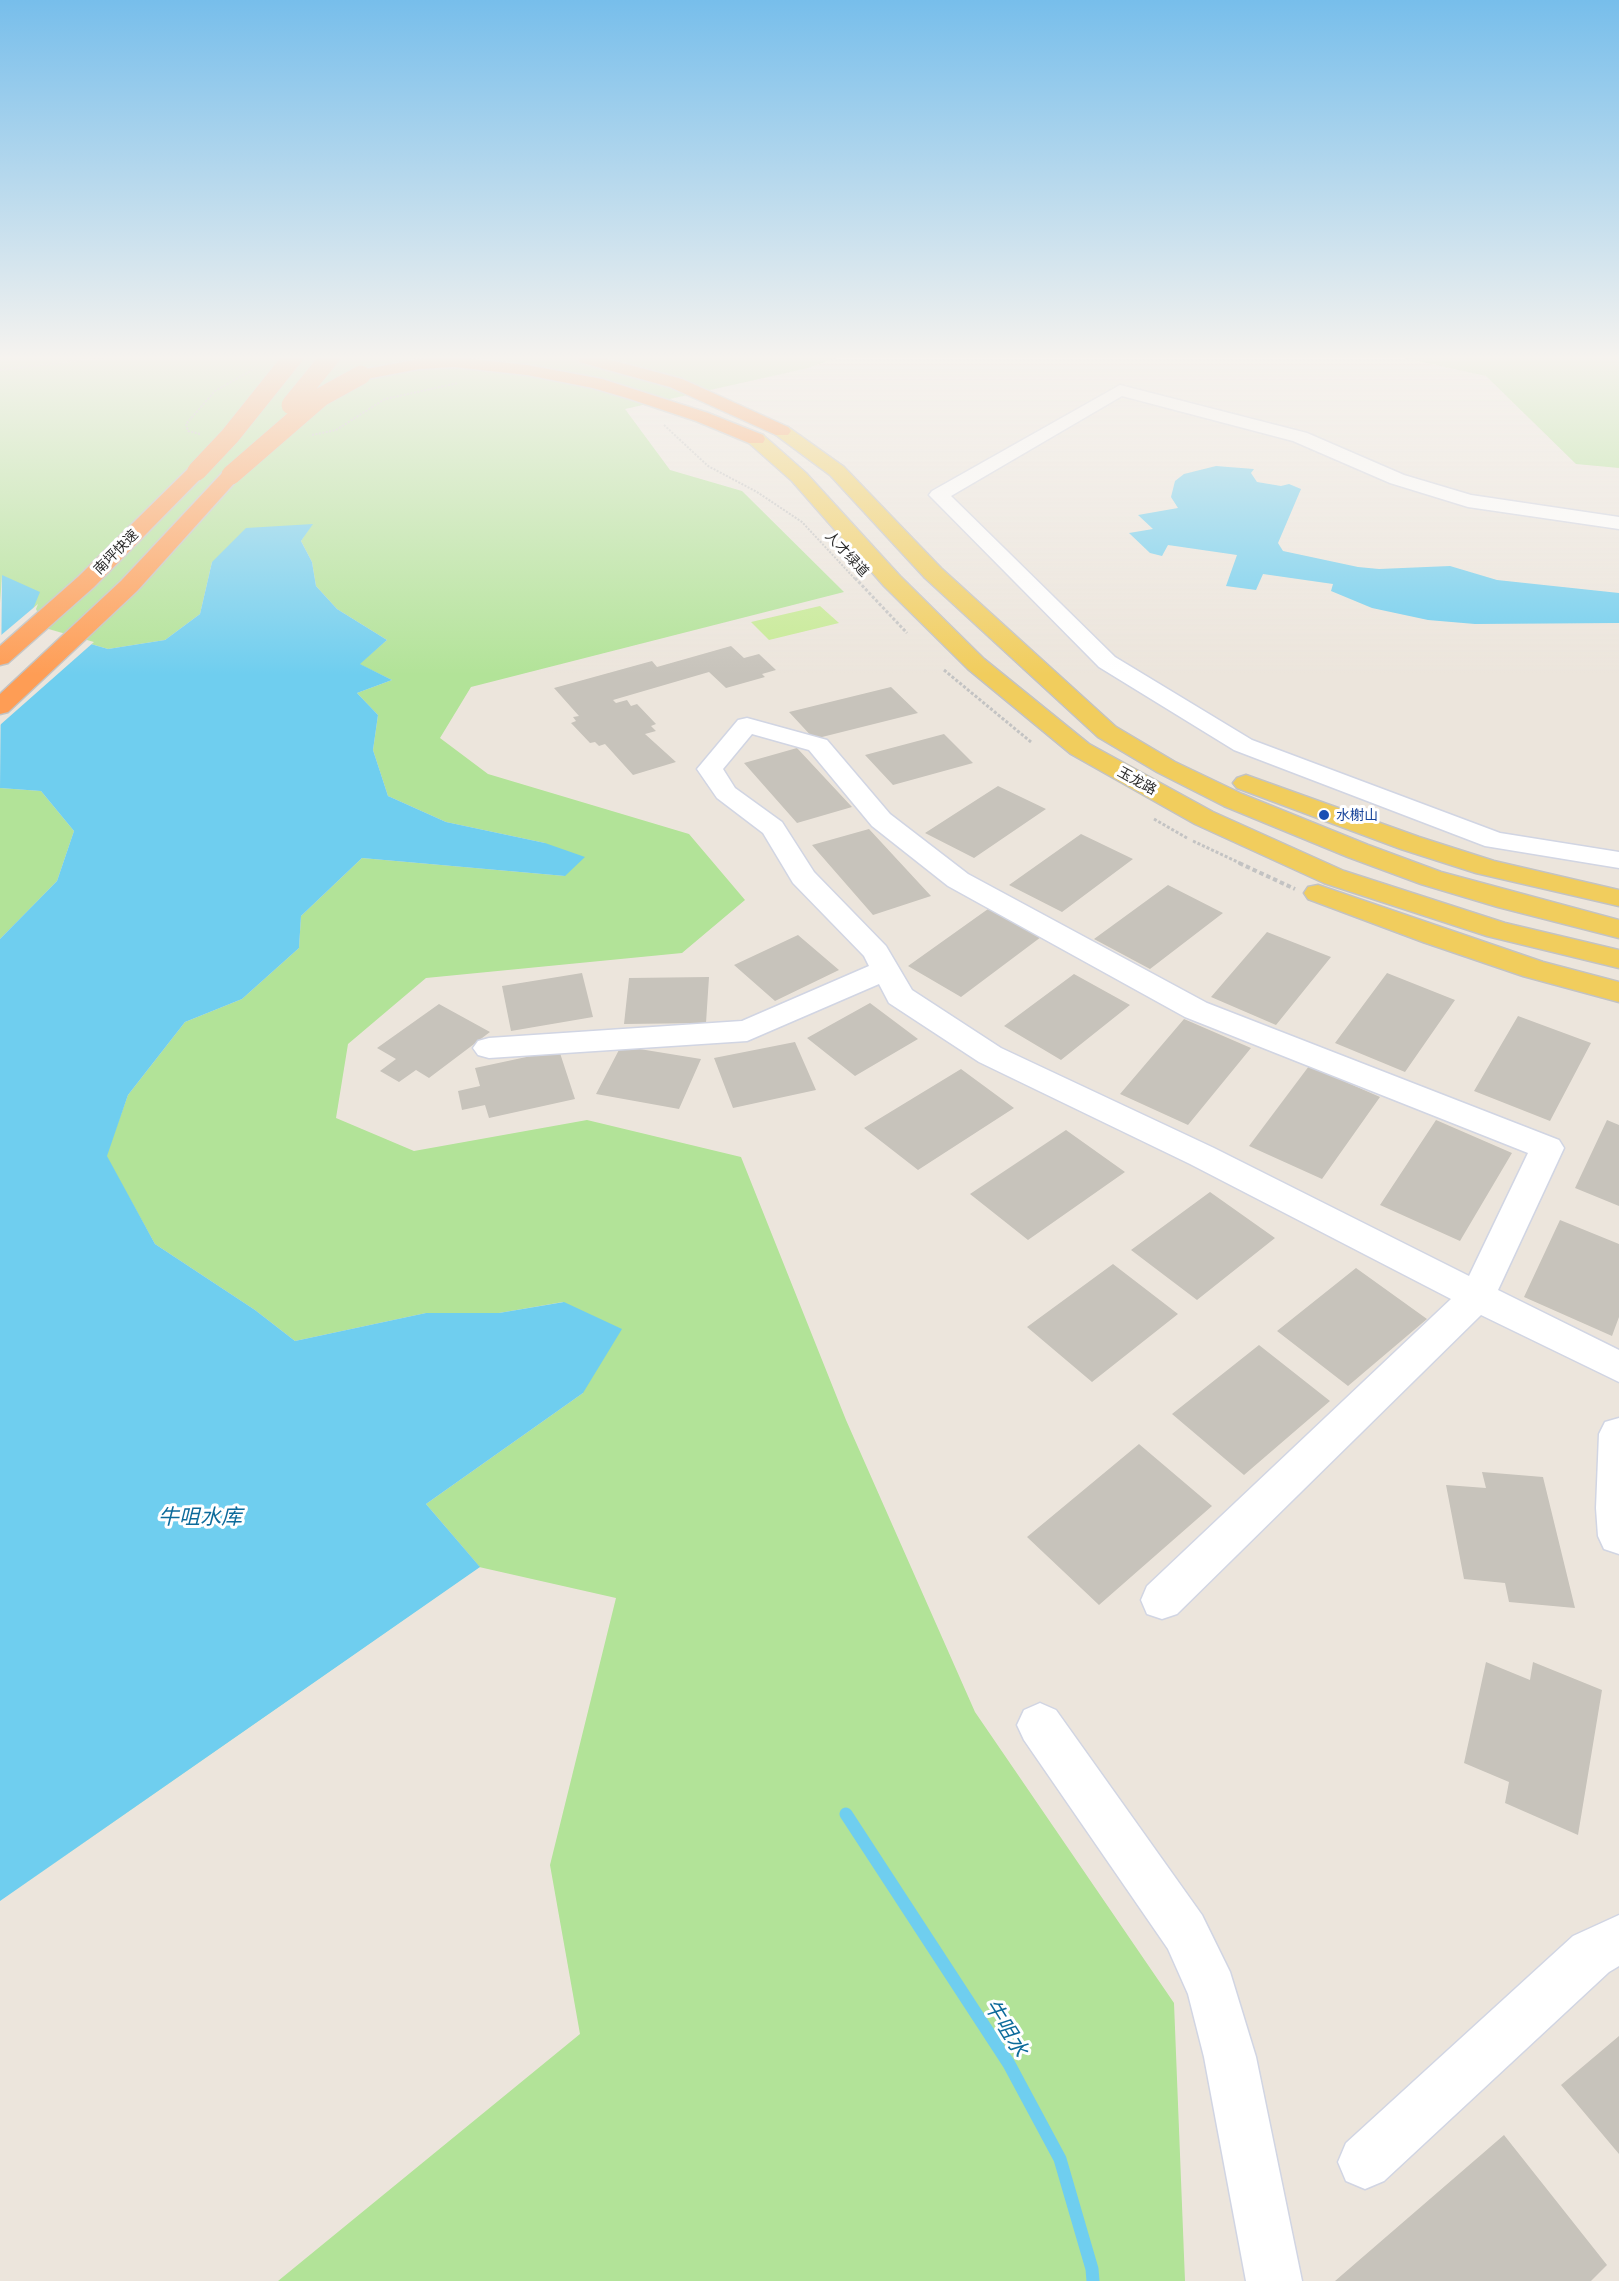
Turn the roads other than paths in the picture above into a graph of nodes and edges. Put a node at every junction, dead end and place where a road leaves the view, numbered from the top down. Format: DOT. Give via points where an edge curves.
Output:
graph roads {
  1 [pos="202,462"];
  2 [pos="205,462"];
  3 [pos="242,462"];
  4 [pos="245,462"];
  5 [pos="783,462"];
  6 [pos="825,462"];
  7 [pos="995,462"];
  8 [pos="1359,462"];
  9 [pos="197,471"];
  10 [pos="231,475"];
  11 [pos="1619,523"];
  12 [pos="0,658"];
  13 [pos="0,707"];
  14 [pos="1107,732"];
  15 [pos="1204,818"];
  16 [pos="1619,861"];
  17 [pos="1619,898"];
  18 [pos="1619,929"];
  19 [pos="1619,959"];
  20 [pos="885,970"];
  21 [pos="1619,992"];
  22 [pos="489,1048"];
  23 [pos="1477,1296"];
  24 [pos="1619,1367"];
  25 [pos="1619,1434"];
  26 [pos="1619,1536"];
  27 [pos="1162,1600"];
  28 [pos="1041,1725"];
  29 [pos="1619,1940"];
  30 [pos="1365,2162"];
  31 [pos="1274,2281"];
  1 -- 9 [label="highway, bridge"];
  2 -- 9 [label="highway, bridge"];
  3 -- 10 [label="highway, bridge"];
  4 -- 10 [label="highway, bridge"];
  5 -- 15 [label="main road, 玉龙路" via="892,581 976,664 1080,749"];
  6 -- 14 [label="main road, 玉龙路" via="933,573"];
  7 -- 16 [label="street" via="939,495 1107,662 1243,745 1494,840"];
  8 -- 11 [label="street" via="1468,501"];
  9 -- 12 [label="highway, 南坪快速" via="86,582"];
  10 -- 13 [label="highway, 南坪快速" via="129,586"];
  14 -- 17 [label="main road" via="1410,843 1486,867"];
  14 -- 18 [label="main road, 玉龙路" via="1166,767 1315,835 1442,882"];
  15 -- 19 [label="main road, 玉龙路" via="1334,877 1497,930"];
  15 -- 21 [label="main road" via="1274,869 1343,904 1533,969"];
  20 -- 22 [label="street" via="747,1031"];
  20 -- 23 [label="street" via="900,996 990,1055 1213,1162"];
  20 -- 23 [label="street" via="876,952 803,877 773,828 726,793 710,769 747,724 818,745 881,820 958,880 1196,1010 1547,1148"];
  23 -- 24 [label="street"];
  23 -- 27 [label="street"];
  25 -- 26 [label="street"];
  28 -- 31 [label="street" via="1185,1932 1212,1990 1230,2057"];
  29 -- 30 [label="street" via="1591,1954"];
}
